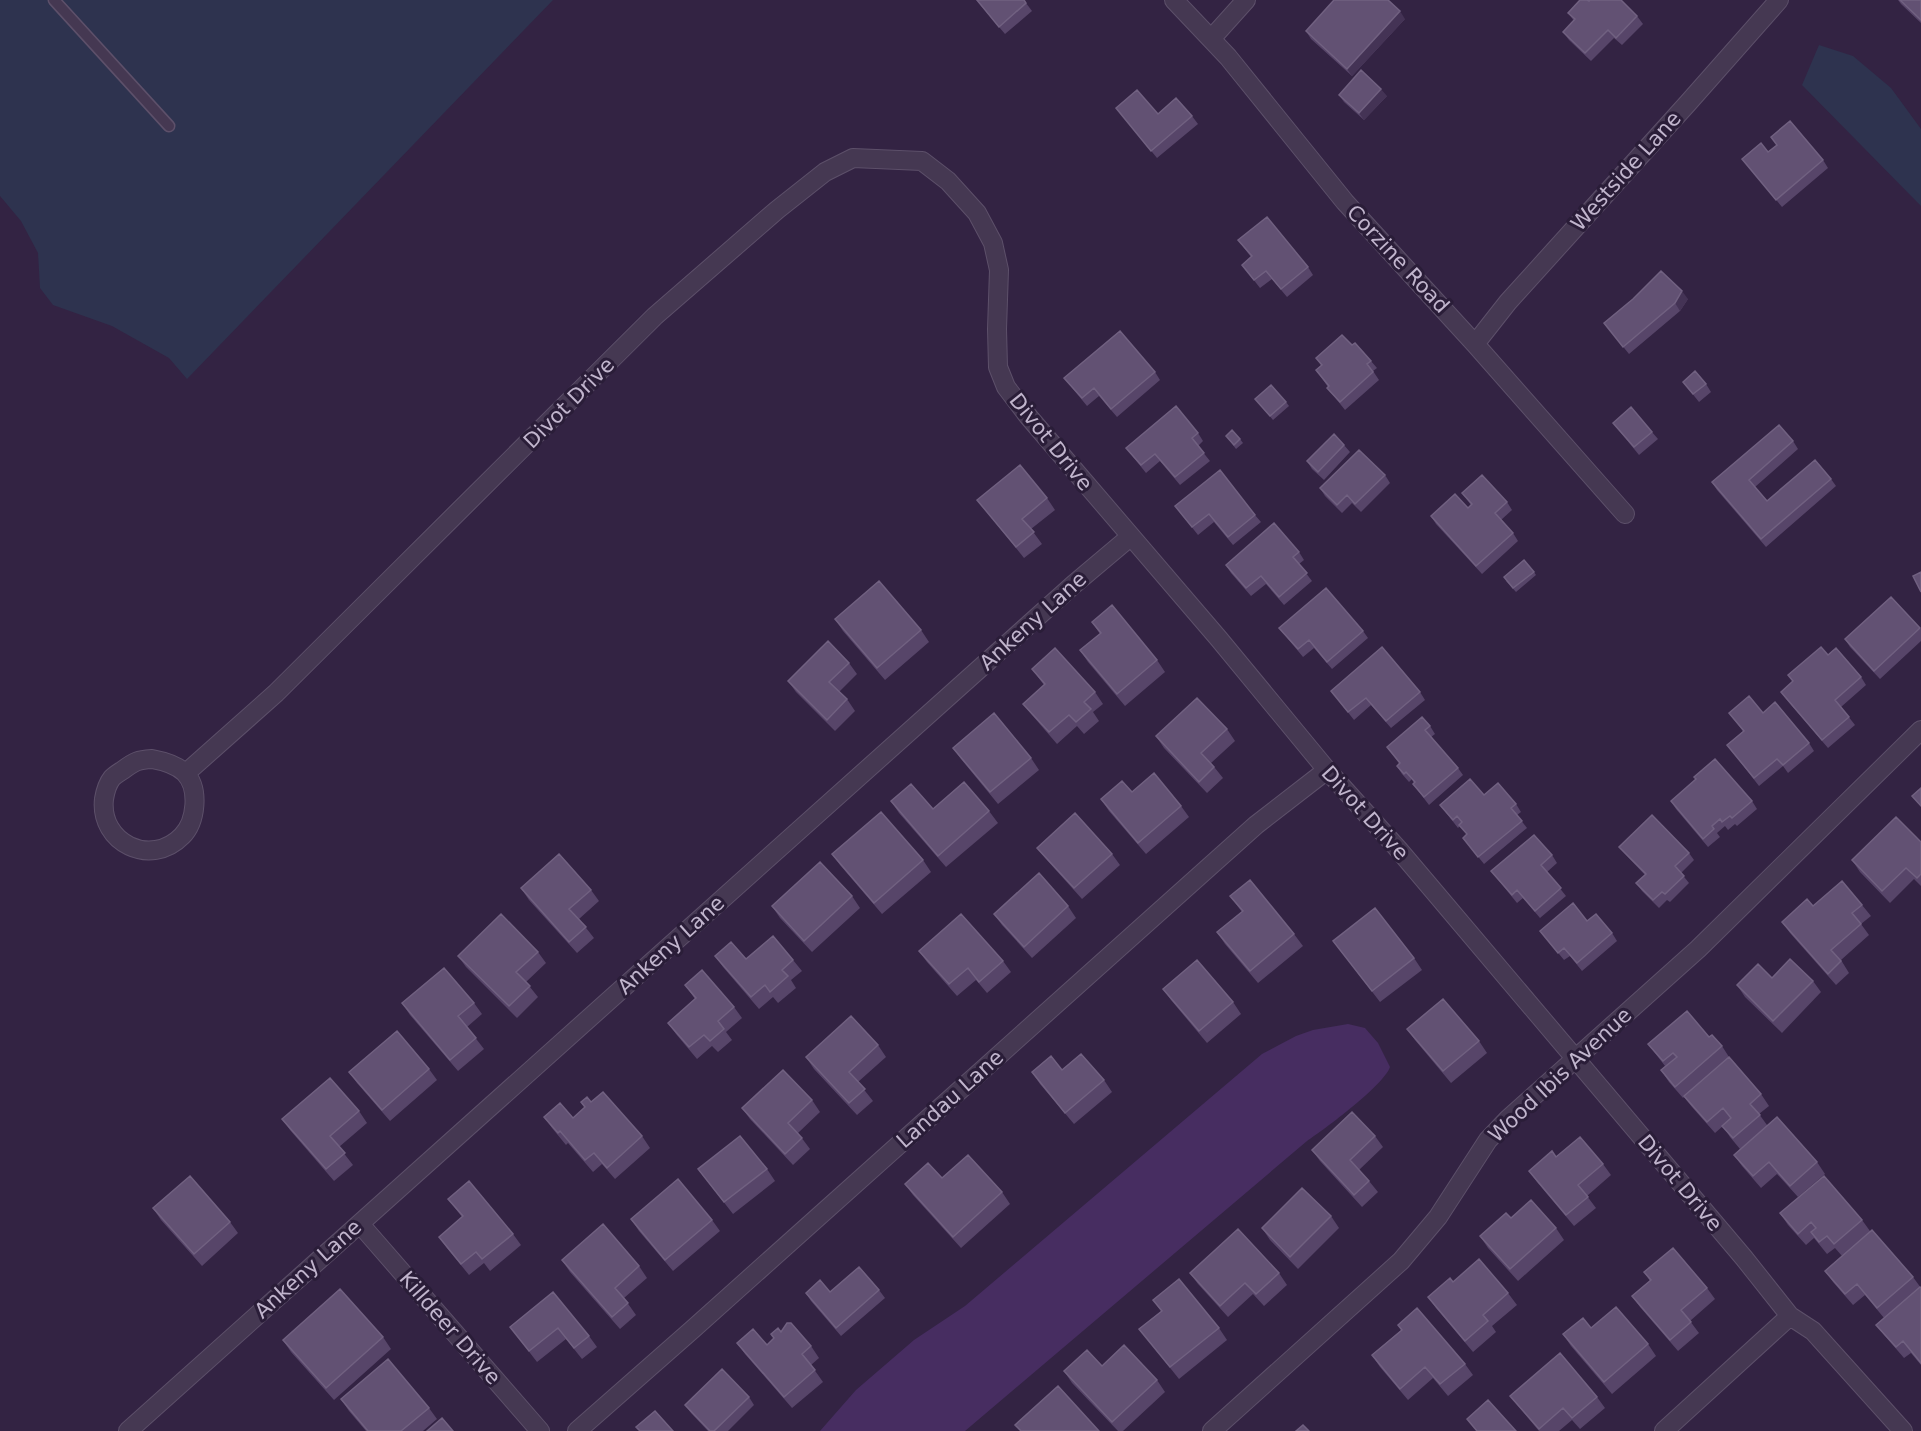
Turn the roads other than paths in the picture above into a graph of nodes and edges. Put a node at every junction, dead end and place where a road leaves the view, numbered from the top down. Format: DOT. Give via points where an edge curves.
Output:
graph roads {
  1 [pos="54,0"];
  2 [pos="1174,0"];
  3 [pos="1246,0"];
  4 [pos="1779,0"];
  5 [pos="1211,39"];
  6 [pos="169,126"];
  7 [pos="1475,344"];
  8 [pos="1625,514"];
  9 [pos="1130,537"];
  10 [pos="1921,730"];
  11 [pos="1327,770"];
  12 [pos="186,773"];
  13 [pos="1575,1059"];
  14 [pos="360,1224"];
  15 [pos="1790,1316"];
  16 [pos="128,1431"];
  17 [pos="540,1431"];
  18 [pos="577,1431"];
  19 [pos="1212,1431"];
  20 [pos="1664,1431"];
  21 [pos="1903,1431"];
  1 -- 6 [label="lane"];
  2 -- 5 [label="street, Corzine Road"];
  3 -- 5 [label="street"];
  4 -- 7 [label="street, Westside Lane" via="1508,302"];
  5 -- 7 [label="street, Corzine Road" via="1345,202"];
  7 -- 8 [label="street, Corzine Road"];
  9 -- 11 [label="street, Divot Drive"];
  9 -- 12 [label="street, Divot Drive" via="1006,387 998,367 999,270 993,243 977,213 948,181 922,161 853,158 825,172 785,203 655,316 285,685"];
  9 -- 14 [label="street, Ankeny Lane"];
  10 -- 13 [label="street, Wood Ibis Avenue" via="1698,949"];
  11 -- 13 [label="street, Divot Drive"];
  11 -- 18 [label="street, Landau Lane" via="1256,825"];
  12 -- 12 [label="street" via="168,762 138,759 112,778 103,809 107,824 118,839 132,848 148,851 178,841 193,819 195,803"];
  13 -- 15 [label="street, Divot Drive"];
  13 -- 19 [label="street, Wood Ibis Avenue" via="1488,1140 1438,1217 1401,1261"];
  14 -- 16 [label="street, Ankeny Lane"];
  14 -- 17 [label="street, Killdeer Drive"];
  15 -- 20 [label="street"];
  15 -- 21 [label="street, Divot Drive" via="1812,1331"];
}
